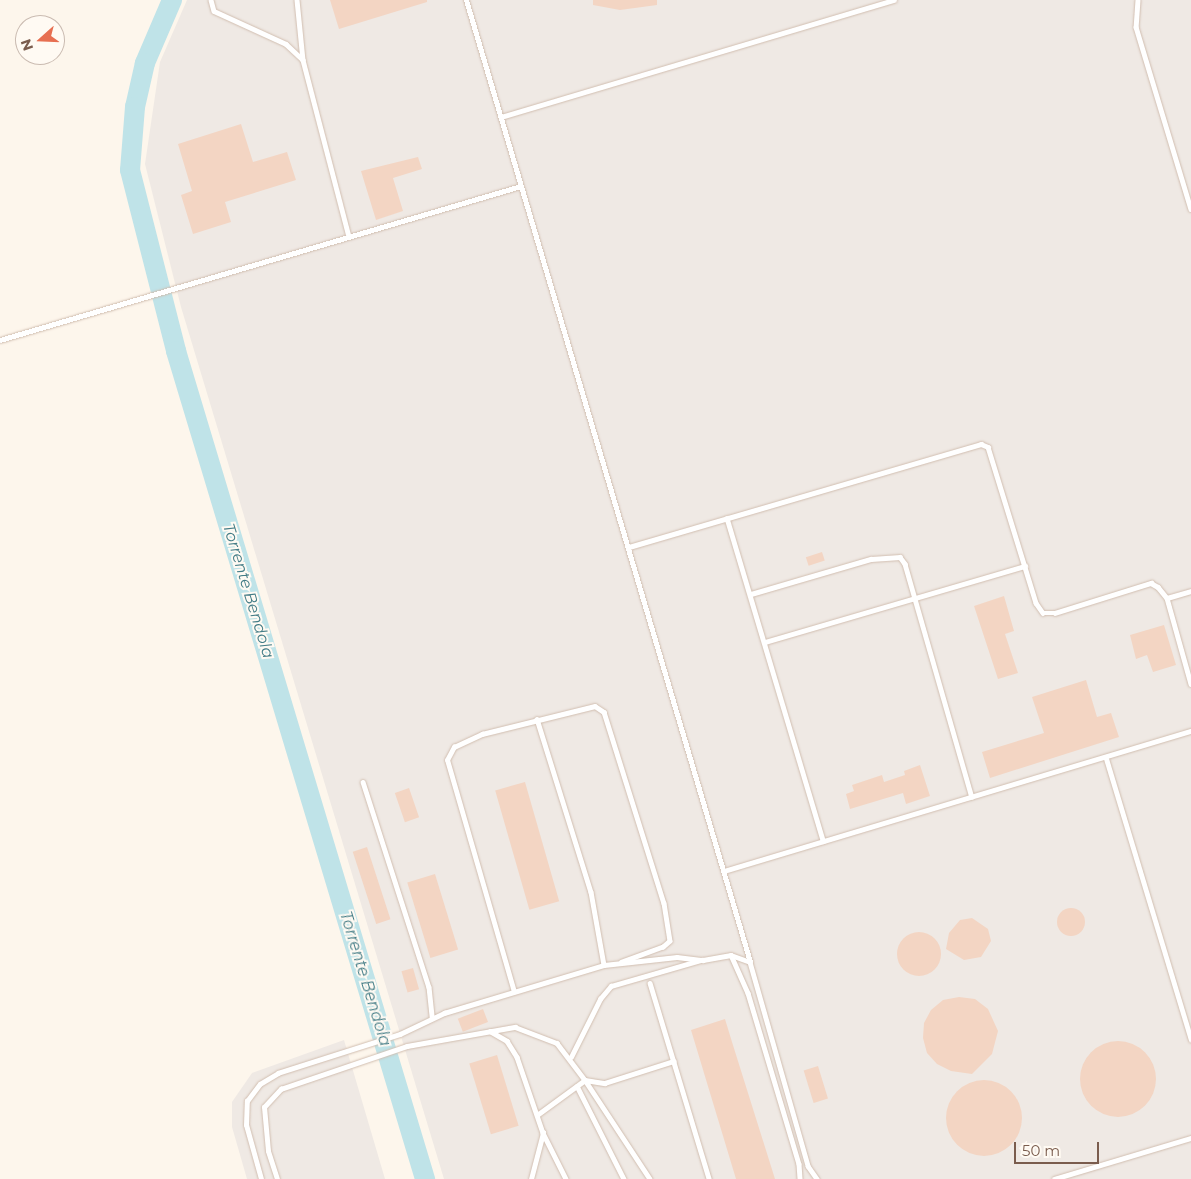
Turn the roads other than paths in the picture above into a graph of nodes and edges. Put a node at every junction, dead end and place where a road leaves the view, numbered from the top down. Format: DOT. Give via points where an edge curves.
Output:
graph roads {
  1 [pos="211,0"];
  2 [pos="297,0"];
  3 [pos="466,0"];
  4 [pos="894,0"];
  5 [pos="1138,0"];
  6 [pos="302,60"];
  7 [pos="500,117"];
  8 [pos="521,186"];
  9 [pos="1191,209"];
  10 [pos="350,236"];
  11 [pos="0,340"];
  12 [pos="727,518"];
  13 [pos="629,547"];
  14 [pos="1025,566"];
  15 [pos="1191,591"];
  16 [pos="751,594"];
  17 [pos="1167,598"];
  18 [pos="915,599"];
  19 [pos="765,642"];
  20 [pos="1191,684"];
  21 [pos="537,719"];
  22 [pos="1191,731"];
  23 [pos="1106,757"];
  24 [pos="363,782"];
  25 [pos="972,797"];
  26 [pos="823,841"];
  27 [pos="724,871"];
  28 [pos="731,955"];
  29 [pos="703,960"];
  30 [pos="750,962"];
  31 [pos="621,963"];
  32 [pos="604,966"];
  33 [pos="650,982"];
  34 [pos="514,992"];
  35 [pos="432,1018"];
  36 [pos="489,1030"];
  37 [pos="1191,1039"];
  38 [pos="570,1057"];
  39 [pos="674,1061"];
  40 [pos="585,1080"];
  41 [pos="577,1086"];
  42 [pos="537,1115"];
  43 [pos="543,1133"];
  44 [pos="1191,1138"];
  45 [pos="261,1179"];
  46 [pos="277,1179"];
  47 [pos="531,1179"];
  48 [pos="566,1179"];
  49 [pos="624,1179"];
  50 [pos="650,1179"];
  51 [pos="709,1179"];
  52 [pos="800,1179"];
  53 [pos="817,1179"];
  54 [pos="1054,1179"];
  1 -- 6 [label="lane" via="214,11 286,44"];
  2 -- 6 [label="lane"];
  3 -- 7 [label="lane"];
  4 -- 7 [label="lane"];
  5 -- 9 [label="lane" via="1136,27"];
  6 -- 10 [label="lane"];
  7 -- 8 [label="lane"];
  8 -- 10 [label="lane"];
  8 -- 13 [label="lane"];
  10 -- 11 [label="lane"];
  12 -- 13 [label="lane"];
  12 -- 14 [label="lane" via="981,444 988,448"];
  12 -- 16 [label="lane"];
  13 -- 27 [label="lane"];
  14 -- 17 [label="lane" via="1036,603 1043,613 1055,613 1151,583 1158,586"];
  14 -- 18 [label="lane"];
  15 -- 17 [label="lane"];
  16 -- 18 [label="lane" via="895,555 905,564"];
  16 -- 19 [label="lane"];
  17 -- 20 [label="lane"];
  18 -- 19 [label="lane"];
  18 -- 25 [label="lane"];
  19 -- 26 [label="lane"];
  21 -- 31 [label="lane" via="595,706 604,712 664,903 670,941"];
  21 -- 32 [label="lane" via="592,892"];
  21 -- 34 [label="lane" via="482,734 454,747 447,760"];
  22 -- 23 [label="lane"];
  23 -- 25 [label="lane"];
  23 -- 37 [label="lane"];
  24 -- 35 [label="lane" via="429,988"];
  25 -- 26 [label="lane"];
  26 -- 27 [label="lane"];
  27 -- 30 [label="lane"];
  28 -- 29 [label="lane"];
  28 -- 30 [label="lane"];
  28 -- 52 [label="lane" via="748,992 799,1164"];
  29 -- 31 [label="lane" via="677,956 637,964"];
  29 -- 38 [label="lane" via="611,986 600,999"];
  30 -- 53 [label="lane" via="808,1166"];
  31 -- 32 [label="lane"];
  32 -- 34 [label="lane"];
  33 -- 39 [label="lane"];
  34 -- 35 [label="lane"];
  35 -- 45 [label="lane" via="400,1034 278,1073 260,1084 247,1101 246,1125"];
  36 -- 38 [label="lane" via="515,1027 556,1043"];
  36 -- 42 [label="lane" via="507,1042 517,1058"];
  36 -- 46 [label="lane" via="407,1046 352,1062 282,1090 264,1108 268,1151"];
  38 -- 40 [label="lane"];
  39 -- 40 [label="lane" via="605,1083"];
  39 -- 51 [label="lane"];
  40 -- 41 [label="lane"];
  40 -- 50 [label="lane"];
  41 -- 42 [label="lane"];
  41 -- 49 [label="lane"];
  42 -- 43 [label="lane"];
  43 -- 47 [label="lane"];
  43 -- 48 [label="lane"];
  44 -- 54 [label="lane"];
}
